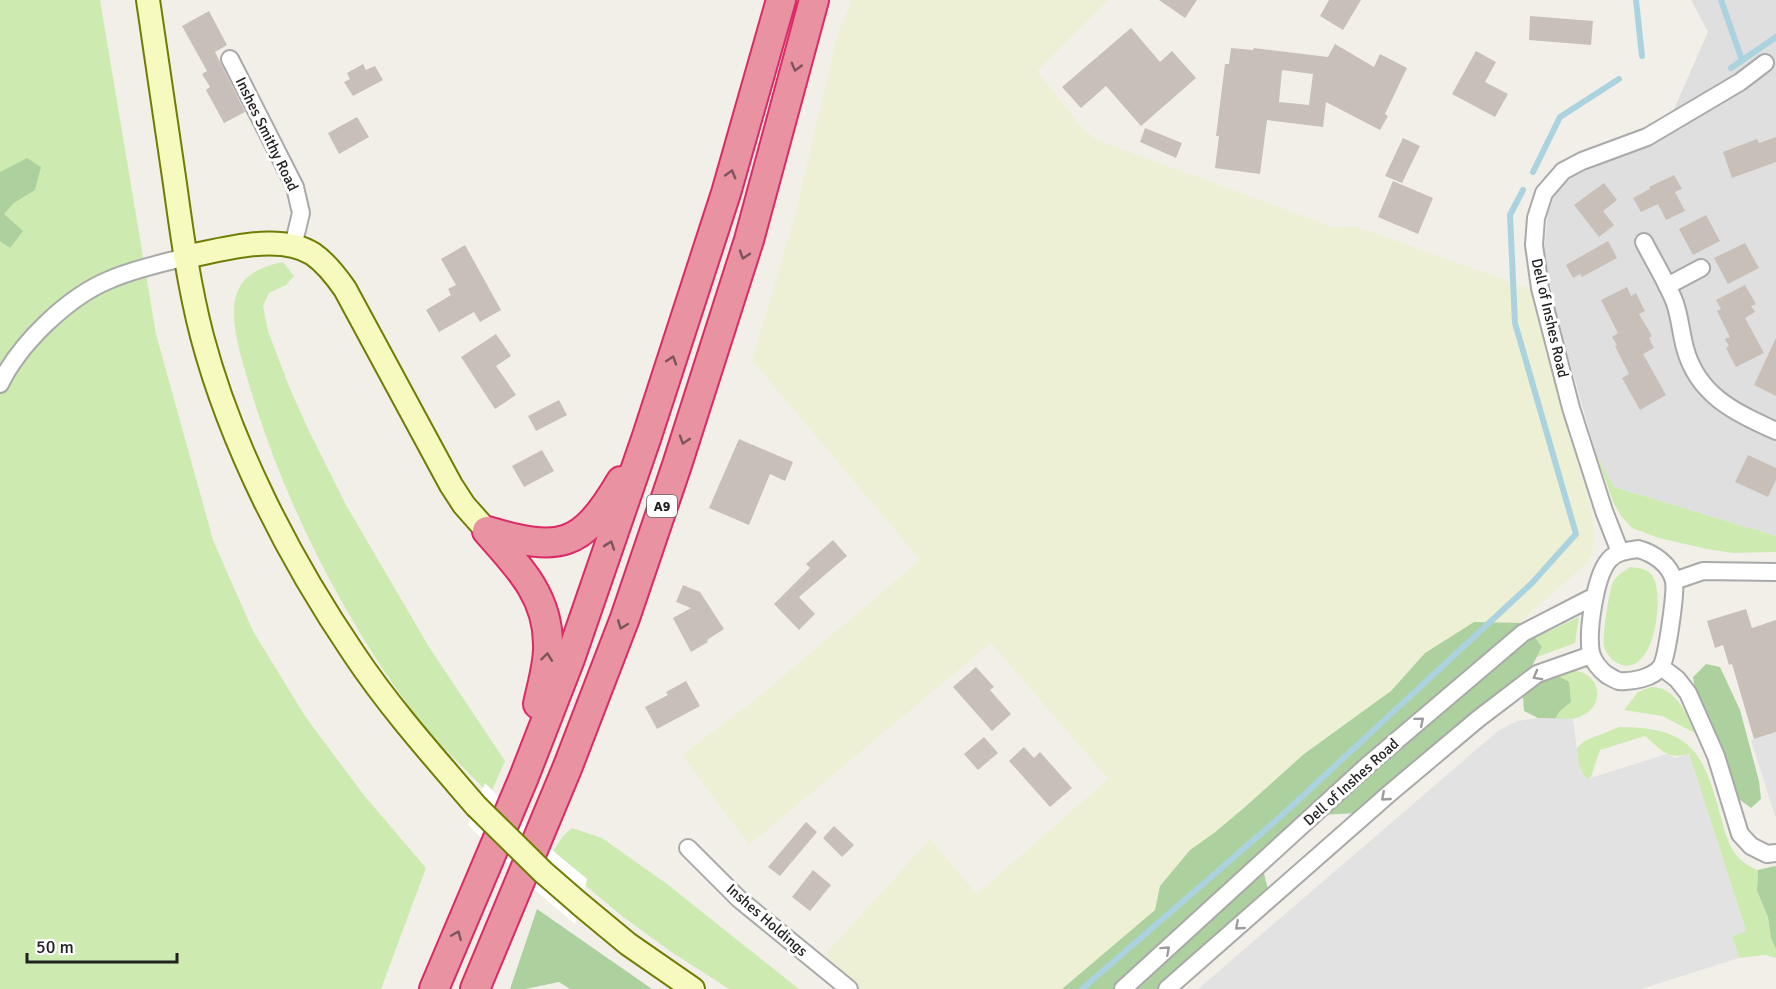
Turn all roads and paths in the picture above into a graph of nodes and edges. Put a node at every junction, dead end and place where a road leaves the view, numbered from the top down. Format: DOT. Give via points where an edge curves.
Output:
graph roads {
  1 [pos="148,0"];
  2 [pos="781,0"];
  3 [pos="814,0"];
  4 [pos="230,59"];
  5 [pos="1765,63"];
  6 [pos="1644,242"];
  7 [pos="293,246"];
  8 [pos="185,257"];
  9 [pos="1701,268"];
  10 [pos="1666,286"];
  11 [pos="0,384"];
  12 [pos="1776,431"];
  13 [pos="647,436"];
  14 [pos="487,531"];
  15 [pos="1620,552"];
  16 [pos="1776,572"];
  17 [pos="1674,581"];
  18 [pos="1595,596"];
  19 [pos="1592,655"];
  20 [pos="1661,667"];
  21 [pos="524,777"];
  22 [pos="688,848"];
  23 [pos="1776,853"];
  24 [pos="434,989"];
  25 [pos="475,989"];
  26 [pos="693,989"];
  27 [pos="849,989"];
  28 [pos="1123,989"];
  29 [pos="1167,989"];
  1 -- 8 [label="main road"];
  13 -- 2 [label="highway, A9, one-way" via="726,192"];
  3 -- 25 [label="highway, A9, one-way" via="749,240 625,618"];
  4 -- 7 [label="street, Inshes Smithy Road" via="295,187 301,213"];
  5 -- 15 [label="street, Dell of Inshes Road" via="1647,137 1563,171 1544,193 1536,218 1534,245 1540,288 1571,408"];
  6 -- 10 [label="street"];
  7 -- 8 [label="main road" via="244,245"];
  7 -- 14 [label="main road" via="312,254 345,289 451,485"];
  8 -- 11 [label="street" via="106,281 64,308 28,342"];
  8 -- 26 [label="main road, bridge" via="202,337 226,409 269,512 354,655 413,733 476,806 536,866 628,944"];
  9 -- 10 [label="street"];
  10 -- 12 [label="street" via="1675,302 1685,349 1696,375 1711,394 1732,410"];
  13 -- 14 [label="highway, A9" via="606,506 575,536 540,544"];
  21 -- 13 [label="highway, A9, one-way" via="570,659"];
  21 -- 14 [label="highway, A9, one-way" via="545,673 545,617 534,588"];
  15 -- 17 [label="street" via="1638,549 1652,553"];
  15 -- 18 [label="street" via="1608,561"];
  16 -- 17 [label="street" via="1703,571"];
  17 -- 20 [label="street" via="1668,646"];
  18 -- 19 [label="street" via="1589,627"];
  28 -- 18 [label="street, Dell of Inshes Road, one-way" via="1369,764 1523,633"];
  19 -- 20 [label="street" via="1601,671 1617,681 1641,679"];
  19 -- 29 [label="street, one-way" via="1537,674 1478,719"];
  20 -- 23 [label="street" via="1688,693 1716,756 1740,834 1751,846 1767,854"];
  24 -- 21 [label="highway, A9, one-way"];
  22 -- 27 [label="street, Inshes Holdings" via="739,899"];
}
